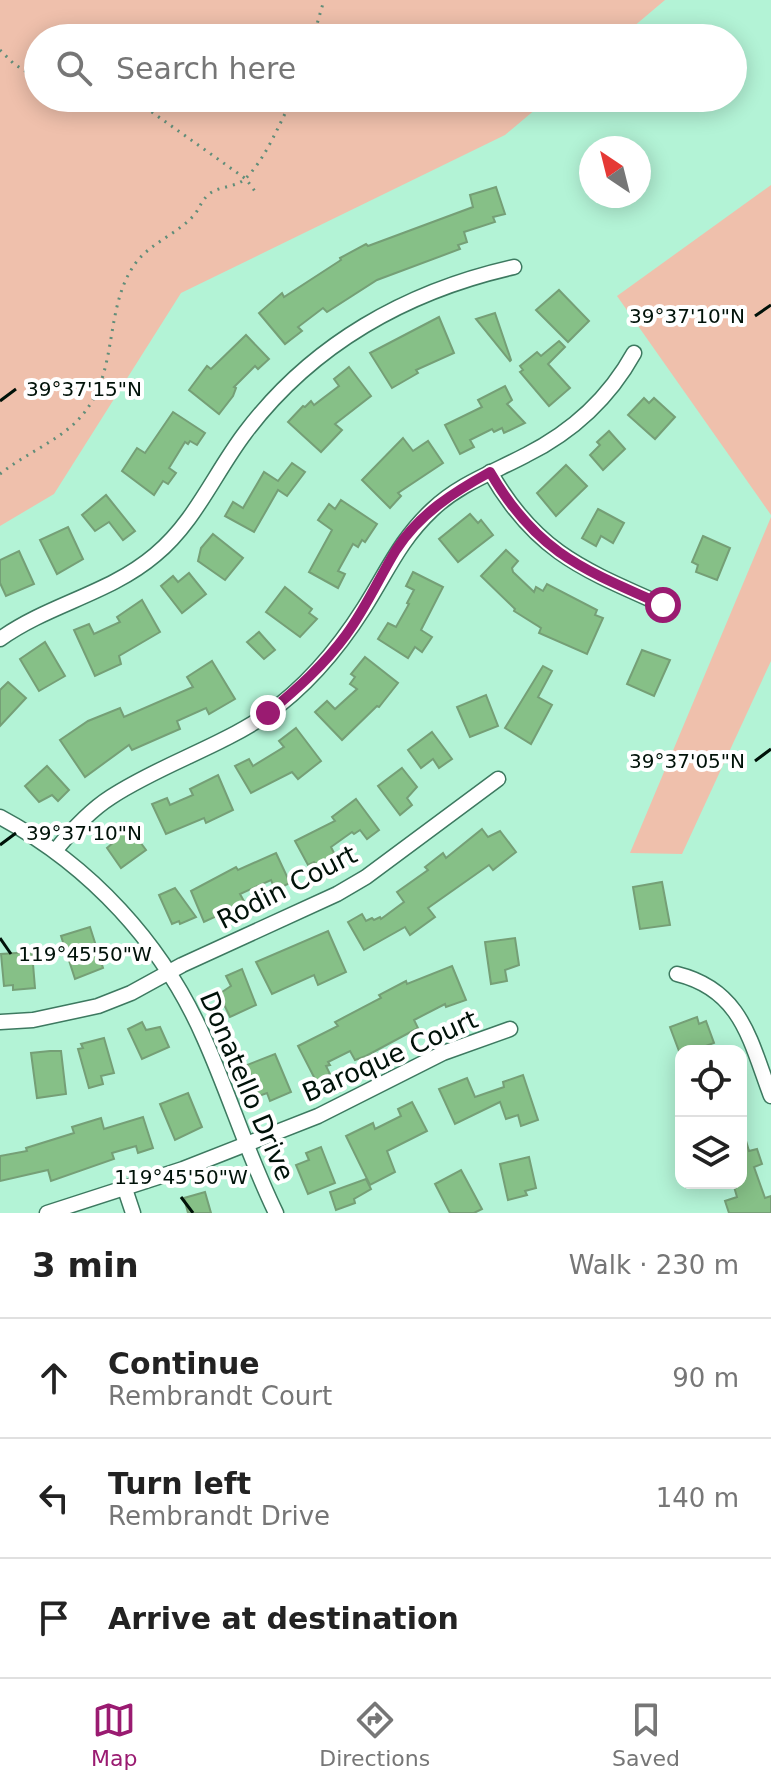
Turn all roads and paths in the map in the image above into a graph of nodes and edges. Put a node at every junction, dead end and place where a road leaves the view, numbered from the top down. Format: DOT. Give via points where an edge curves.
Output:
graph roads {
  1 [pos="324,0"];
  2 [pos="317,24"];
  3 [pos="0,50"];
  4 [pos="24,70"];
  5 [pos="152,112"];
  6 [pos="286,112"];
  7 [pos="246,179"];
  8 [pos="257,194"];
  9 [pos="514,267"];
  10 [pos="634,353"];
  11 [pos="490,472"];
  12 [pos="0,474"];
  13 [pos="663,605"];
  14 [pos="0,639"];
  15 [pos="498,779"];
  16 [pos="0,817"];
  17 [pos="55,851"];
  18 [pos="169,973"];
  19 [pos="677,974"];
  20 [pos="0,1022"];
  21 [pos="510,1029"];
  22 [pos="771,1096"];
  23 [pos="246,1144"];
  24 [pos="125,1189"];
  25 [pos="47,1213"];
  26 [pos="133,1213"];
  27 [pos="276,1213"];
  1 -- 2 [label="path"];
  3 -- 4 [label="path"];
  5 -- 7 [label="path"];
  6 -- 7 [label="path"];
  7 -- 8 [label="path"];
  7 -- 12 [label="path" via="209,194 194,214 139,259 122,285 101,382 87,410 56,439"];
  9 -- 14 [label="street" via="402,303 330,347 244,433 197,508 156,554 107,587 51,608"];
  10 -- 11 [label="street" via="611,389 569,429"];
  11 -- 13 [label="street" via="522,521 564,558"];
  11 -- 17 [label="street" via="460,488 417,524 346,635 299,688 236,734 108,799"];
  15 -- 18 [label="street, Rodin Court" via="366,877"];
  16 -- 17 [label="street, Donatello Drive"];
  17 -- 18 [label="street, Donatello Drive" via="116,905"];
  18 -- 20 [label="street, Rodin Court" via="98,1006"];
  18 -- 23 [label="street, Donatello Drive" via="204,1037"];
  19 -- 22 [label="street" via="711,986 738,1012"];
  21 -- 23 [label="street, Baroque Court" via="443,1053 318,1116"];
  23 -- 24 [label="street, Baroque Court"];
  23 -- 27 [label="street, Donatello Drive"];
  24 -- 25 [label="street, Baroque Court"];
  24 -- 26 [label="street"];
}
